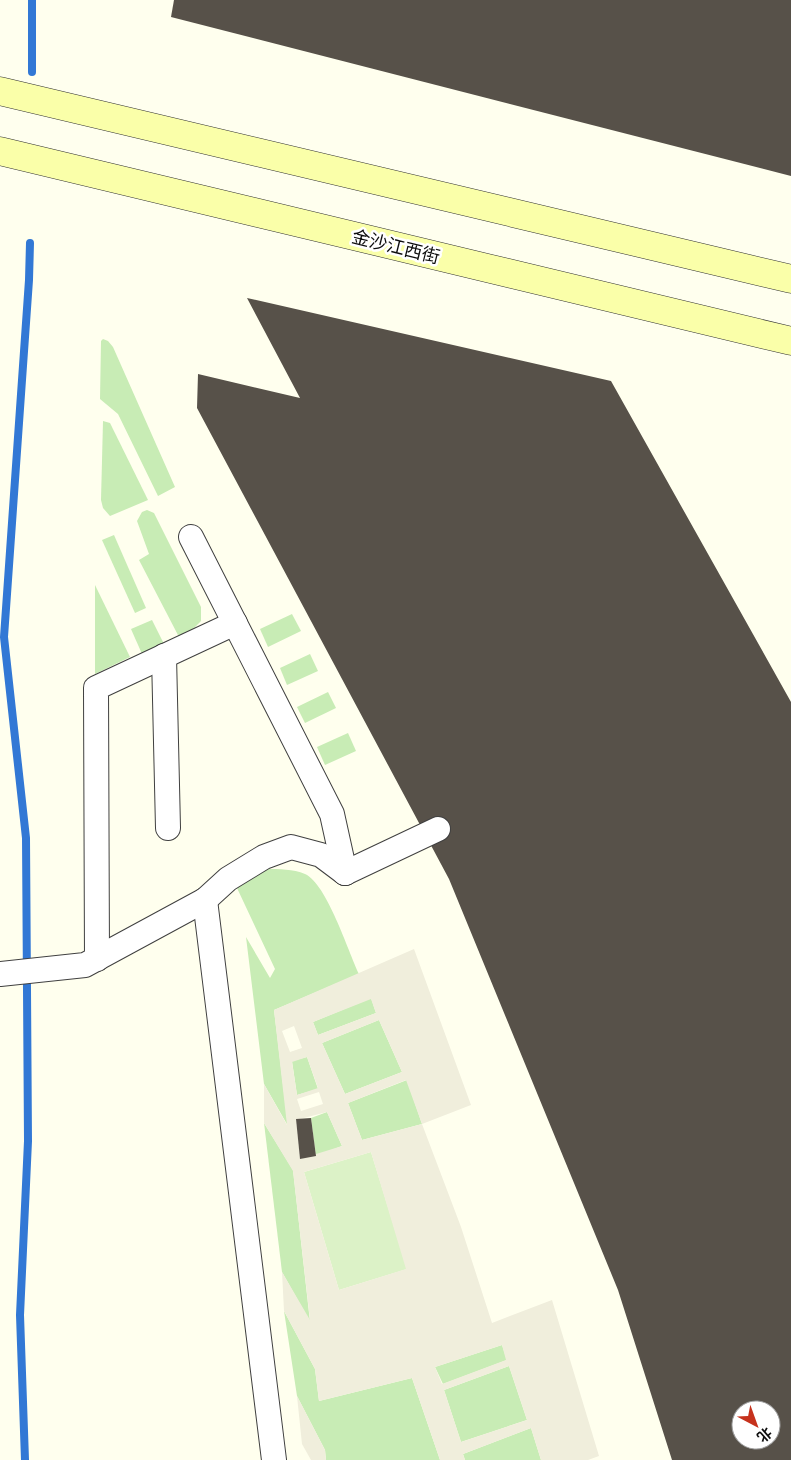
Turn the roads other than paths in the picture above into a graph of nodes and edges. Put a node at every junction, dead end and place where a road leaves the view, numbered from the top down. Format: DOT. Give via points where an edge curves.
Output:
graph roads {
  1 [pos="0,91"];
  2 [pos="0,151"];
  3 [pos="791,279"];
  4 [pos="791,342"];
  5 [pos="191,536"];
  6 [pos="235,623"];
  7 [pos="164,656"];
  8 [pos="168,828"];
  9 [pos="438,829"];
  10 [pos="345,873"];
  11 [pos="205,900"];
  12 [pos="97,959"];
  13 [pos="0,974"];
  14 [pos="274,1460"];
  1 -- 3 [label="street"];
  2 -- 4 [label="street, 金沙江西街"];
  5 -- 6 [label="street"];
  6 -- 7 [label="street"];
  6 -- 10 [label="street" via="332,814"];
  7 -- 8 [label="street"];
  7 -- 12 [label="street" via="96,688"];
  9 -- 10 [label="street"];
  10 -- 11 [label="street" via="322,855 291,848 264,857 228,879"];
  11 -- 12 [label="street"];
  11 -- 14 [label="street"];
  12 -- 13 [label="street" via="85,965"];
}
